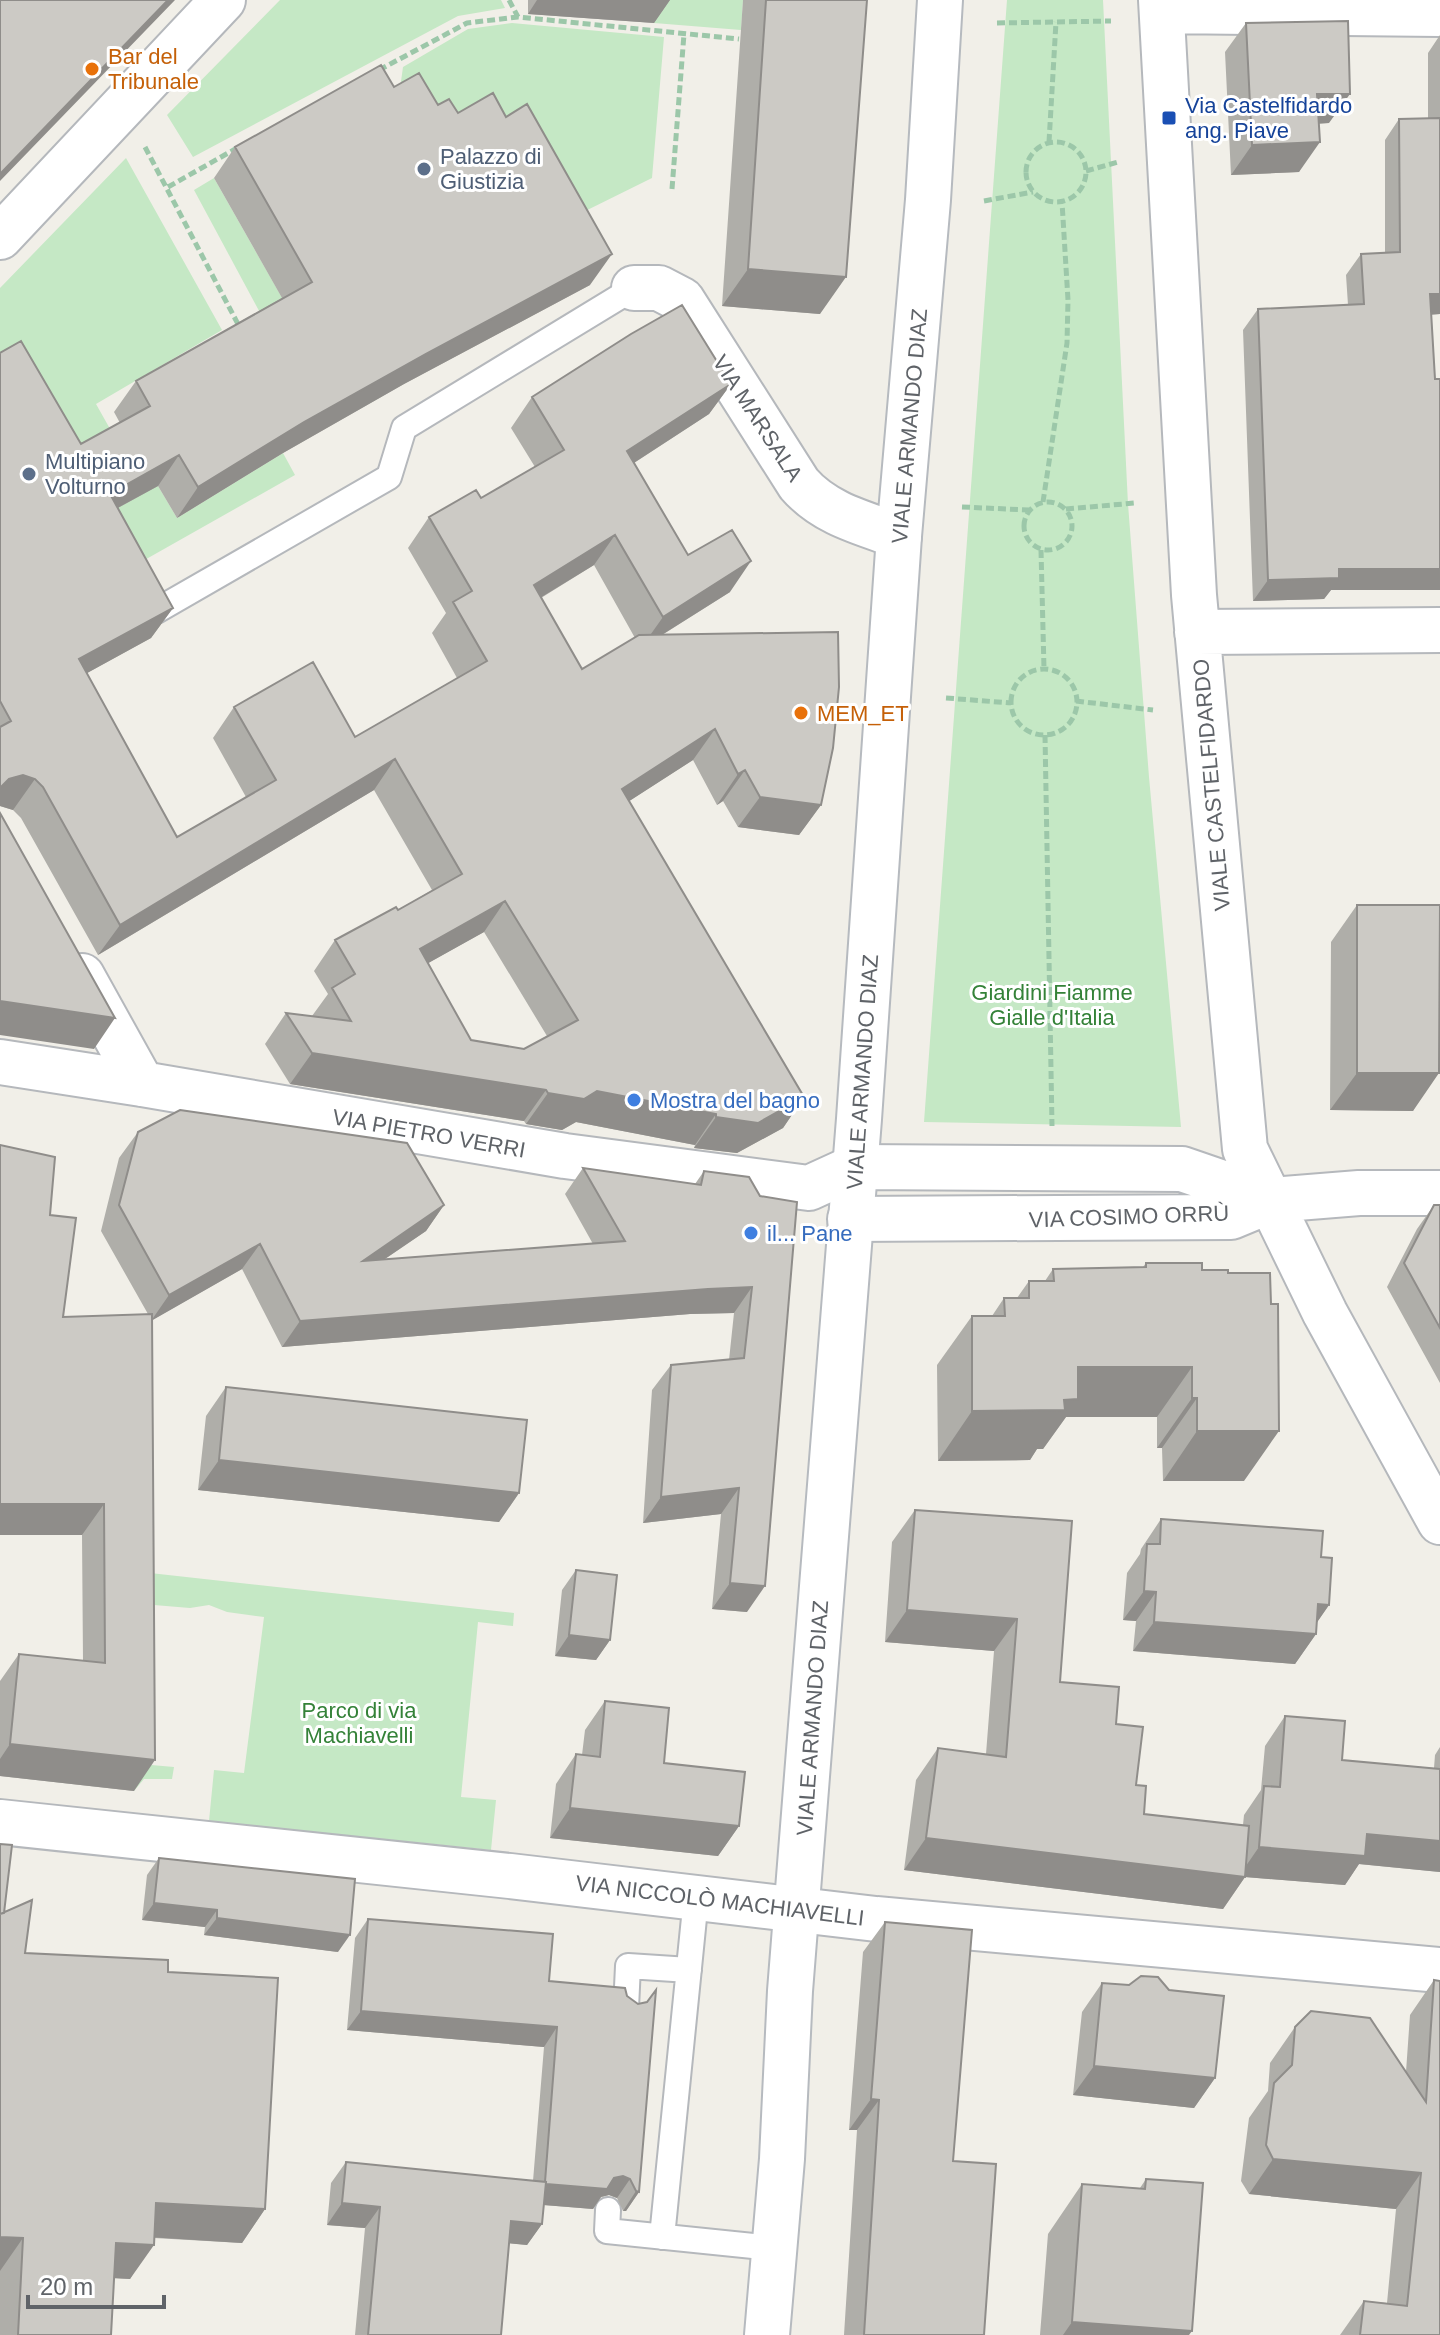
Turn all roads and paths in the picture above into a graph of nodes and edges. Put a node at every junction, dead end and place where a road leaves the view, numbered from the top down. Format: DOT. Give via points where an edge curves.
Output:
graph roads {
  1 [pos="223,0"];
  2 [pos="509,0"];
  3 [pos="940,0"];
  4 [pos="1161,5"];
  5 [pos="1440,14"];
  6 [pos="518,17"];
  7 [pos="1111,21"];
  8 [pos="1056,22"];
  9 [pos="997,23"];
  10 [pos="684,34"];
  11 [pos="739,39"];
  12 [pos="376,72"];
  13 [pos="141,141"];
  14 [pos="1049,142"];
  15 [pos="246,143"];
  16 [pos="1118,162"];
  17 [pos="1086,171"];
  18 [pos="168,187"];
  19 [pos="672,189"];
  20 [pos="1033,192"];
  21 [pos="984,201"];
  22 [pos="1062,202"];
  23 [pos="6,218"];
  24 [pos="634,288"];
  25 [pos="243,333"];
  26 [pos="1043,502"];
  27 [pos="1135,503"];
  28 [pos="962,507"];
  29 [pos="1066,509"];
  30 [pos="1029,510"];
  31 [pos="899,536"];
  32 [pos="1041,550"];
  33 [pos="156,611"];
  34 [pos="1440,630"];
  35 [pos="1197,632"];
  36 [pos="1044,669"];
  37 [pos="946,698"];
  38 [pos="1076,701"];
  39 [pos="1011,703"];
  40 [pos="1153,710"];
  41 [pos="1045,735"];
  42 [pos="61,939"];
  43 [pos="0,1062"];
  44 [pos="142,1084"];
  45 [pos="1051,1139"];
  46 [pos="855,1167"];
  47 [pos="1440,1193"];
  48 [pos="1272,1200"];
  49 [pos="850,1219"];
  50 [pos="1440,1522"];
  51 [pos="0,1822"];
  52 [pos="696,1898"];
  53 [pos="797,1909"];
  54 [pos="689,1970"];
  55 [pos="1440,1970"];
  56 [pos="626,2008"];
  57 [pos="608,2210"];
  58 [pos="662,2237"];
  59 [pos="773,2248"];
  60 [pos="767,2335"];
  1 -- 23 [label="street"];
  2 -- 6 [label="path"];
  3 -- 31 [label="street, VIALE ARMANDO DIAZ"];
  4 -- 5 [label="street"];
  4 -- 35 [label="street, VIALE CASTELFIDARDO"];
  6 -- 10 [label="path"];
  6 -- 12 [label="path" via="467,23"];
  7 -- 8 [label="path"];
  8 -- 9 [label="path"];
  8 -- 14 [label="path"];
  10 -- 11 [label="path"];
  10 -- 19 [label="path"];
  13 -- 18 [label="path"];
  14 -- 17 [label="path" via="1076,149"];
  14 -- 20 [label="path" via="1027,162 1025,173"];
  15 -- 18 [label="path"];
  16 -- 17 [label="path"];
  17 -- 22 [label="path" via="1079,193"];
  18 -- 25 [label="path"];
  20 -- 21 [label="path"];
  20 -- 22 [label="path"];
  22 -- 26 [label="path" via="1067,343"];
  24 -- 31 [label="street, VIA MARSALA" via="659,288 682,300 811,498"];
  24 -- 33 [label="lane" via="404,428 389,477"];
  26 -- 29 [label="path"];
  26 -- 30 [label="path"];
  27 -- 29 [label="path"];
  28 -- 30 [label="path"];
  29 -- 32 [label="path" via="1072,523 1069,539 1057,549"];
  30 -- 32 [label="path" via="1024,534"];
  31 -- 46 [label="street, VIALE ARMANDO DIAZ"];
  32 -- 36 [label="path"];
  34 -- 35 [label="street"];
  35 -- 48 [label="street, VIALE CASTELFIDARDO" via="1245,1149"];
  36 -- 38 [label="path" via="1065,677"];
  36 -- 39 [label="path" via="1024,676"];
  37 -- 39 [label="path"];
  38 -- 40 [label="path"];
  38 -- 41 [label="path" via="1066,727"];
  39 -- 41 [label="path" via="1018,722"];
  41 -- 45 [label="path"];
  42 -- 44 [label="street"];
  43 -- 44 [label="street, VIA PIETRO VERRI"];
  44 -- 46 [label="street, VIA PIETRO VERRI" via="565,1156 809,1188"];
  46 -- 48 [label="street, VIA COSIMO ORRÙ" via="1182,1169"];
  46 -- 49 [label="street, VIALE ARMANDO DIAZ"];
  47 -- 48 [label="street"];
  48 -- 49 [label="street, VIA COSIMO ORRÙ" via="1231,1217"];
  48 -- 50 [label="street, VIALE CASTELFIDARDO" via="1325,1313"];
  49 -- 53 [label="street, VIALE ARMANDO DIAZ"];
  51 -- 52 [label="street, VIA NICCOLÒ MACHIAVELLI"];
  52 -- 53 [label="street, VIA NICCOLÒ MACHIAVELLI"];
  52 -- 54 [label="lane"];
  53 -- 55 [label="street, VIA NICCOLÒ MACHIAVELLI"];
  53 -- 59 [label="street, VIALE ARMANDO DIAZ"];
  54 -- 56 [label="lane" via="628,1966"];
  54 -- 58 [label="lane"];
  57 -- 58 [label="lane" via="607,2231"];
  58 -- 59 [label="lane"];
  59 -- 60 [label="street, VIALE ARMANDO DIAZ"];
}
